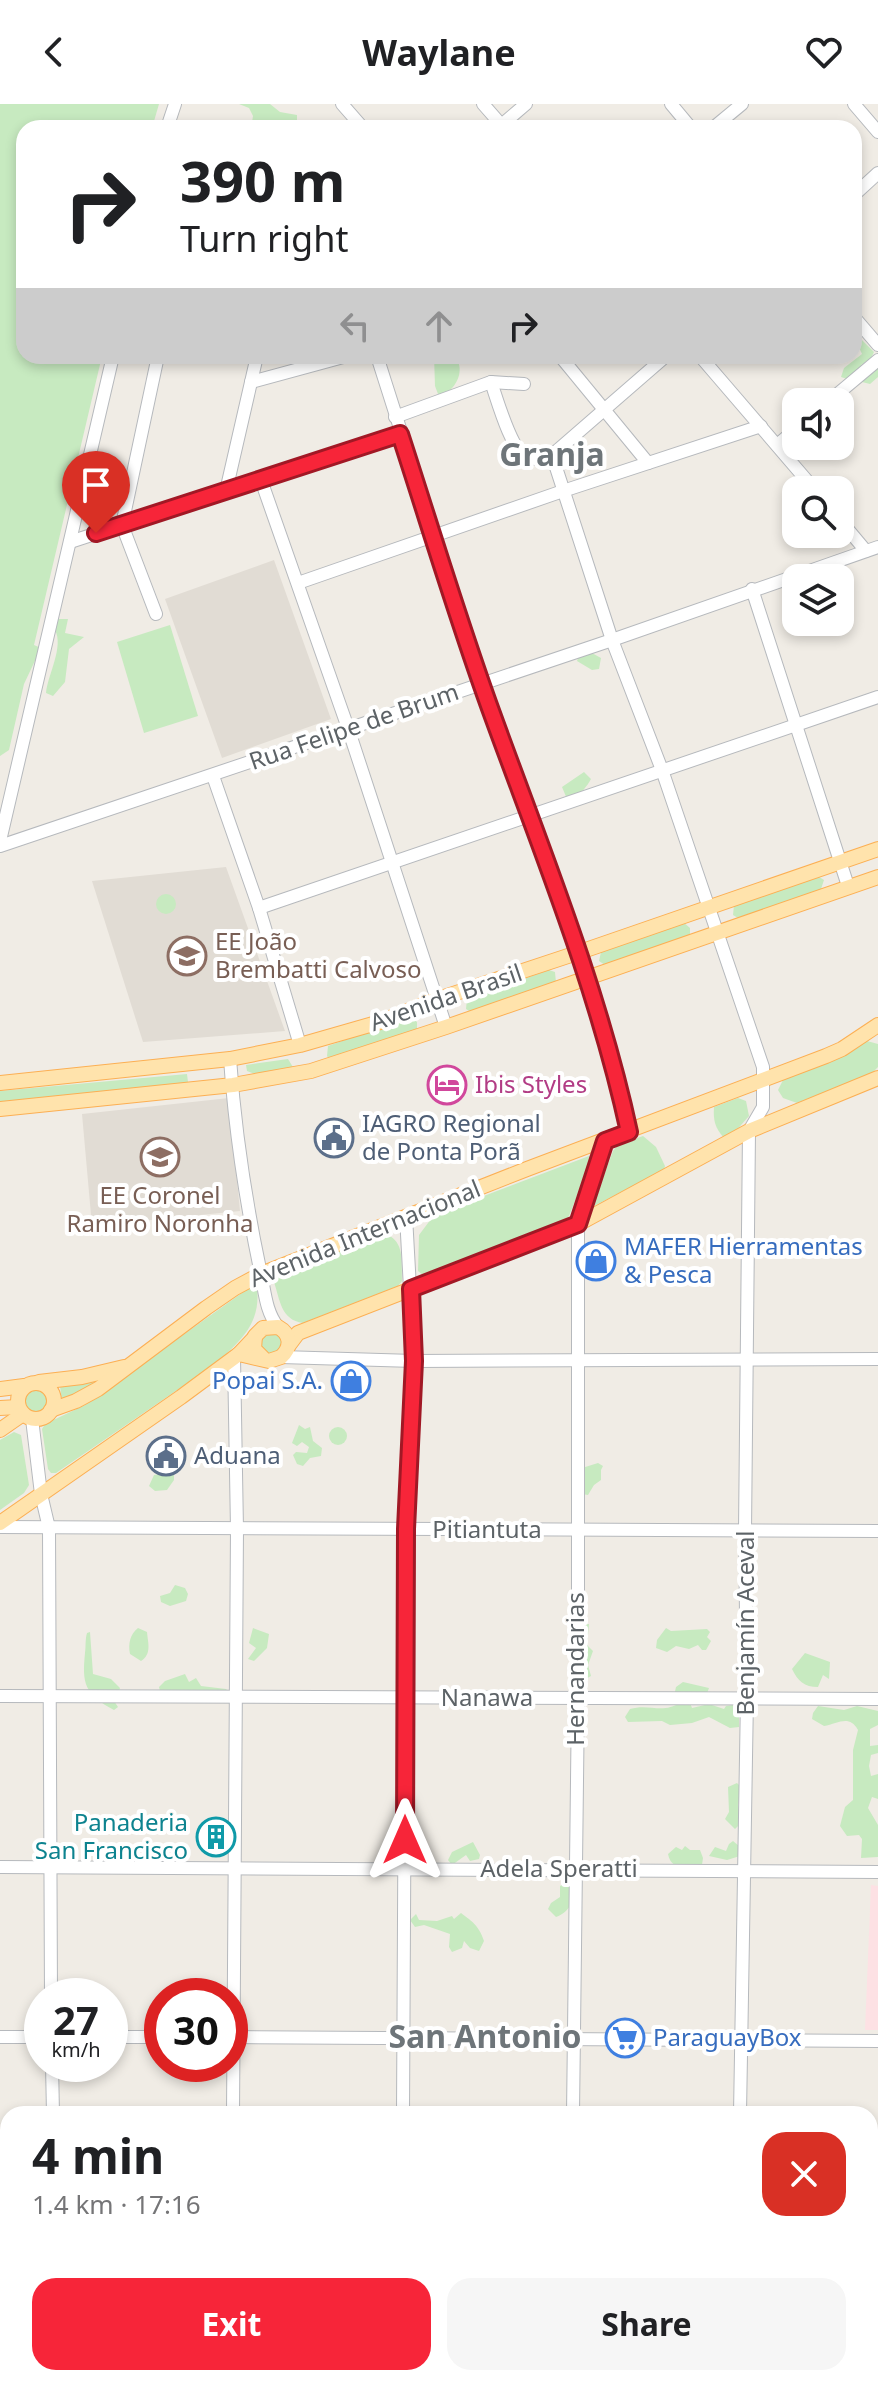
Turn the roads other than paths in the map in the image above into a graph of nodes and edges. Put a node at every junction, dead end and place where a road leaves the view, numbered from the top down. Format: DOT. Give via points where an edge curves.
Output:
graph roads {
  1 [pos="342,104"];
  2 [pos="483,104"];
  3 [pos="526,104"];
  4 [pos="671,104"];
  5 [pos="742,104"];
  6 [pos="854,104"];
  7 [pos="356,120"];
  8 [pos="496,120"];
  9 [pos="509,120"];
  10 [pos="684,120"];
  11 [pos="723,120"];
  12 [pos="878,132"];
  13 [pos="878,173"];
  14 [pos="862,188"];
  15 [pos="862,326"];
  16 [pos="878,345"];
  17 [pos="878,360"];
  18 [pos="111,364"];
  19 [pos="156,364"];
  20 [pos="255,364"];
  21 [pos="317,364"];
  22 [pos="379,364"];
  23 [pos="567,364"];
  24 [pos="657,364"];
  25 [pos="707,364"];
  26 [pos="251,382"];
  27 [pos="491,382"];
  28 [pos="524,384"];
  29 [pos="845,388"];
  30 [pos="605,409"];
  31 [pos="395,417"];
  32 [pos="761,426"];
  33 [pos="400,434"];
  34 [pos="782,441"];
  35 [pos="777,445"];
  36 [pos="552,455"];
  37 [pos="648,463"];
  38 [pos="803,476"];
  39 [pos="261,480"];
  40 [pos="226,491"];
  41 [pos="563,491"];
  42 [pos="122,525"];
  43 [pos="854,533"];
  44 [pos="433,535"];
  45 [pos="70,542"];
  46 [pos="872,549"];
  47 [pos="298,583"];
  48 [pos="752,589"];
  49 [pos="156,614"];
  50 [pos="612,640"];
  51 [pos="481,683"];
  52 [pos="878,697"];
  53 [pos="796,726"];
  54 [pos="348,728"];
  55 [pos="662,770"];
  56 [pos="213,776"];
  57 [pos="529,817"];
  58 [pos="0,844"];
  59 [pos="878,849"];
  60 [pos="393,862"];
  61 [pos="841,863"];
  62 [pos="878,877"];
  63 [pos="848,886"];
  64 [pos="259,908"];
  65 [pos="708,908"];
  66 [pos="716,932"];
  67 [pos="577,953"];
  68 [pos="586,977"];
  69 [pos="438,999"];
  70 [pos="878,1025"];
  71 [pos="446,1027"];
  72 [pos="300,1045"];
  73 [pos="230,1059"];
  74 [pos="878,1078"];
  75 [pos="764,1080"];
  76 [pos="0,1083"];
  77 [pos="233,1085"];
  78 [pos="764,1100"];
  79 [pos="0,1109"];
  80 [pos="788,1114"];
  81 [pos="749,1131"];
  82 [pos="629,1132"];
  83 [pos="605,1141"];
  84 [pos="406,1216"];
  85 [pos="578,1224"];
  86 [pos="261,1274"];
  87 [pos="411,1289"];
  88 [pos="269,1313"];
  89 [pos="280,1328"];
  90 [pos="257,1334"];
  91 [pos="291,1348"];
  92 [pos="236,1356"];
  93 [pos="264,1359"];
  94 [pos="579,1359"];
  95 [pos="878,1359"];
  96 [pos="747,1360"];
  97 [pos="414,1361"];
  98 [pos="124,1367"];
  99 [pos="32,1384"];
  100 [pos="0,1389"];
  101 [pos="0,1408"];
  102 [pos="51,1410"];
  103 [pos="24,1413"];
  104 [pos="0,1430"];
  105 [pos="41,1494"];
  106 [pos="0,1525"];
  107 [pos="49,1528"];
  108 [pos="237,1529"];
  109 [pos="406,1529"];
  110 [pos="576,1530"];
  111 [pos="745,1531"];
  112 [pos="878,1531"];
  113 [pos="0,1696"];
  114 [pos="51,1696"];
  115 [pos="578,1698"];
  116 [pos="747,1698"];
  117 [pos="236,1699"];
  118 [pos="405,1699"];
  119 [pos="878,1699"];
  120 [pos="0,1867"];
  121 [pos="50,1867"];
  122 [pos="233,1869"];
  123 [pos="404,1869"];
  124 [pos="574,1869"];
  125 [pos="745,1871"];
  126 [pos="878,1872"];
  127 [pos="51,1978"];
  128 [pos="232,1978"];
  129 [pos="0,2037"];
  130 [pos="24,2037"];
  131 [pos="248,2037"];
  132 [pos="404,2039"];
  133 [pos="573,2041"];
  134 [pos="741,2041"];
  135 [pos="878,2041"];
  136 [pos="52,2082"];
  137 [pos="233,2082"];
  138 [pos="53,2106"];
  139 [pos="233,2106"];
  140 [pos="403,2106"];
  141 [pos="573,2106"];
  142 [pos="740,2106"];
  1 -- 7 [label="street"];
  2 -- 8 [label="street"];
  3 -- 9 [label="street"];
  4 -- 10 [label="street"];
  5 -- 11 [label="street"];
  6 -- 12 [label="street"];
  13 -- 14 [label="street"];
  15 -- 16 [label="street"];
  17 -- 29 [label="street"];
  18 -- 45 [label="street"];
  19 -- 42 [label="street"];
  20 -- 26 [label="street"];
  21 -- 26 [label="street"];
  22 -- 31 [label="street"];
  23 -- 30 [label="street"];
  24 -- 30 [label="street"];
  25 -- 32 [label="street"];
  26 -- 40 [label="street"];
  27 -- 28 [label="street"];
  27 -- 31 [label="street"];
  27 -- 36 [label="street" via="515,446 525,457"];
  30 -- 36 [label="street"];
  30 -- 37 [label="street"];
  31 -- 33 [label="street"];
  32 -- 35 [label="street"];
  32 -- 37 [label="street"];
  33 -- 39 [label="street"];
  33 -- 44 [label="street"];
  34 -- 35 [label="street"];
  35 -- 38 [label="street"];
  36 -- 41 [label="street"];
  37 -- 41 [label="street"];
  39 -- 40 [label="street"];
  39 -- 47 [label="street"];
  40 -- 42 [label="street"];
  41 -- 44 [label="street"];
  41 -- 50 [label="street"];
  42 -- 45 [label="street"];
  42 -- 49 [label="street"];
  43 -- 46 [label="street"];
  44 -- 47 [label="street"];
  44 -- 51 [label="street"];
  45 -- 58 [label="street"];
  46 -- 48 [label="street, Rua Felipe de Brum"];
  47 -- 54 [label="street"];
  48 -- 50 [label="street, Rua Felipe de Brum"];
  48 -- 53 [label="street"];
  50 -- 51 [label="street, Rua Felipe de Brum"];
  50 -- 55 [label="street"];
  51 -- 54 [label="street, Rua Felipe de Brum"];
  51 -- 57 [label="street"];
  52 -- 53 [label="street"];
  53 -- 55 [label="street"];
  53 -- 61 [label="street"];
  54 -- 56 [label="street, Rua Felipe de Brum"];
  54 -- 60 [label="street"];
  55 -- 57 [label="street"];
  55 -- 65 [label="street"];
  56 -- 58 [label="street, Rua Felipe de Brum"];
  56 -- 64 [label="street"];
  57 -- 60 [label="street"];
  57 -- 67 [label="street"];
  59 -- 61 [label="main road, Avenida Brasil"];
  60 -- 64 [label="street"];
  60 -- 69 [label="street"];
  61 -- 63 [label="street"];
  61 -- 65 [label="main road, Avenida Brasil"];
  62 -- 63 [label="main road, Avenida Brasil"];
  63 -- 66 [label="main road, Avenida Brasil"];
  64 -- 72 [label="street"];
  65 -- 66 [label="street"];
  65 -- 67 [label="main road, Avenida Brasil"];
  66 -- 68 [label="main road, Avenida Brasil"];
  66 -- 75 [label="street"];
  67 -- 68 [label="street"];
  67 -- 69 [label="main road, Avenida Brasil"];
  68 -- 71 [label="main road, Avenida Brasil"];
  68 -- 82 [label="street"];
  69 -- 71 [label="street"];
  69 -- 72 [label="main road, Avenida Brasil"];
  70 -- 75 [label="main road, Avenida Internacional" via="842,1049"];
  71 -- 77 [label="main road, Avenida Brasil" via="311,1071"];
  72 -- 73 [label="main road, Avenida Brasil"];
  73 -- 76 [label="main road, Avenida Brasil"];
  73 -- 77 [label="street"];
  74 -- 80 [label="main road"];
  75 -- 78 [label="street"];
  75 -- 82 [label="main road, Avenida Internacional"];
  77 -- 79 [label="main road, Avenida Brasil"];
  77 -- 86 [label="street" via="244,1190"];
  78 -- 80 [label="street"];
  78 -- 81 [label="street"];
  80 -- 81 [label="main road"];
  81 -- 85 [label="main road"];
  81 -- 96 [label="street, Benjamín Aceval"];
  82 -- 83 [label="main road, Avenida Internacional"];
  83 -- 84 [label="main road, Avenida Internacional"];
  83 -- 85 [label="street, Hernandarias"];
  84 -- 86 [label="main road, Avenida Internacional"];
  84 -- 87 [label="street"];
  85 -- 87 [label="main road"];
  85 -- 94 [label="street, Hernandarias"];
  86 -- 88 [label="street"];
  86 -- 98 [label="main road, Avenida Internacional"];
  87 -- 91 [label="main road"];
  87 -- 97 [label="street"];
  88 -- 89 [label="street"];
  88 -- 90 [label="street"];
  89 -- 90 [label="main road" via="268,1326"];
  89 -- 91 [label="main road"];
  90 -- 92 [label="main road"];
  90 -- 93 [label="main road" via="254,1349"];
  91 -- 93 [label="main road" via="273,1361"];
  91 -- 97 [label="street"];
  92 -- 93 [label="main road"];
  92 -- 105 [label="main road"];
  92 -- 108 [label="street"];
  94 -- 96 [label="street"];
  94 -- 97 [label="street"];
  94 -- 110 [label="street, Hernandarias"];
  95 -- 96 [label="street"];
  96 -- 111 [label="street, Benjamín Aceval"];
  97 -- 109 [label="street"];
  98 -- 99 [label="main road"];
  98 -- 102 [label="main road, Avenida Internacional" via="98,1389"];
  99 -- 100 [label="main road"];
  99 -- 102 [label="main road" via="52,1393"];
  99 -- 103 [label="main road" via="18,1395"];
  101 -- 103 [label="main road"];
  102 -- 103 [label="main road" via="43,1417"];
  103 -- 104 [label="main road"];
  103 -- 105 [label="street"];
  105 -- 106 [label="main road"];
  105 -- 107 [label="street"];
  106 -- 107 [label="street, Pitiantuta"];
  107 -- 108 [label="street, Pitiantuta"];
  107 -- 114 [label="street"];
  108 -- 109 [label="street, Pitiantuta"];
  108 -- 117 [label="street"];
  109 -- 110 [label="street, Pitiantuta"];
  109 -- 118 [label="street"];
  110 -- 111 [label="street, Pitiantuta"];
  110 -- 115 [label="street, Hernandarias"];
  111 -- 112 [label="street, Pitiantuta"];
  111 -- 116 [label="street, Benjamín Aceval"];
  113 -- 114 [label="street, Nanawa"];
  114 -- 117 [label="street, Nanawa"];
  114 -- 121 [label="street"];
  115 -- 116 [label="street, Nanawa"];
  115 -- 118 [label="street, Nanawa"];
  115 -- 124 [label="street, Hernandarias"];
  116 -- 119 [label="street, Nanawa"];
  116 -- 125 [label="street, Benjamín Aceval"];
  117 -- 118 [label="street, Nanawa"];
  117 -- 122 [label="street"];
  118 -- 123 [label="street"];
  120 -- 121 [label="street, Adela Speratti"];
  121 -- 122 [label="street, Adela Speratti"];
  121 -- 127 [label="street"];
  122 -- 123 [label="street, Adela Speratti"];
  122 -- 128 [label="street"];
  123 -- 124 [label="street, Adela Speratti"];
  123 -- 132 [label="street"];
  124 -- 125 [label="street, Adela Speratti"];
  124 -- 133 [label="street, Hernandarias"];
  125 -- 126 [label="street, Adela Speratti"];
  125 -- 134 [label="street, Benjamín Aceval"];
  129 -- 130 [label="street"];
  131 -- 132 [label="street"];
  132 -- 133 [label="street"];
  132 -- 140 [label="street"];
  133 -- 134 [label="street"];
  133 -- 141 [label="street, Hernandarias"];
  134 -- 135 [label="street"];
  134 -- 142 [label="street, Benjamín Aceval"];
  136 -- 138 [label="street"];
  137 -- 139 [label="street"];
}
